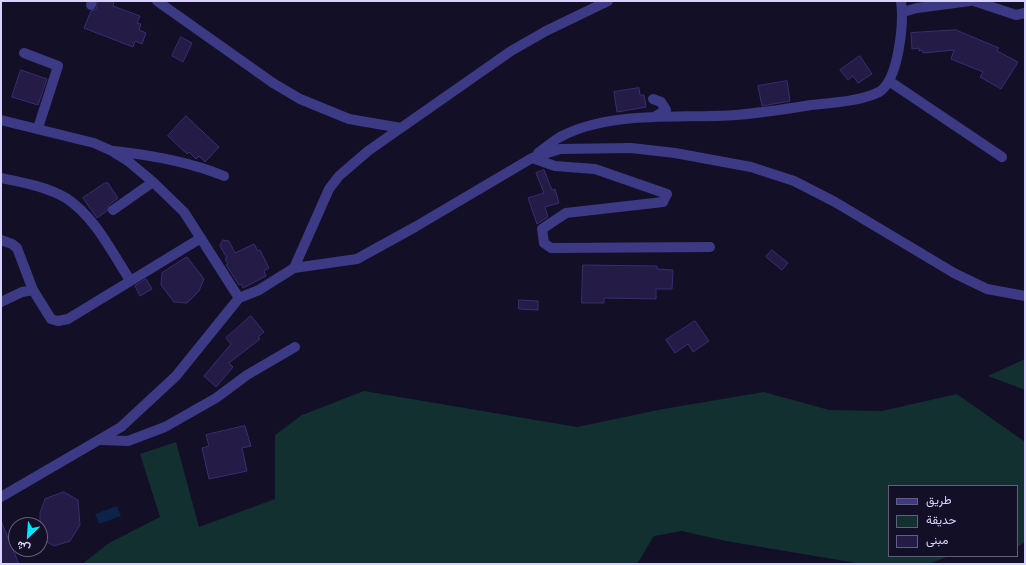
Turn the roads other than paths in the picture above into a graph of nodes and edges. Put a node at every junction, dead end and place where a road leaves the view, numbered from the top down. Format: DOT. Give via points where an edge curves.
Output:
graph roads {
  1 [pos="157,1"];
  2 [pos="608,1"];
  3 [pos="901,1"];
  4 [pos="970,1"];
  5 [pos="974,1"];
  6 [pos="902,12"];
  7 [pos="1020,14"];
  8 [pos="24,53"];
  9 [pos="889,81"];
  10 [pos="653,99"];
  11 [pos="650,118"];
  12 [pos="1,120"];
  13 [pos="38,128"];
  14 [pos="401,128"];
  15 [pos="112,150"];
  16 [pos="1002,157"];
  17 [pos="532,158"];
  18 [pos="224,176"];
  19 [pos="1,178"];
  20 [pos="153,182"];
  21 [pos="112,210"];
  22 [pos="201,238"];
  23 [pos="1,240"];
  24 [pos="710,247"];
  25 [pos="294,268"];
  26 [pos="130,280"];
  27 [pos="33,290"];
  28 [pos="1025,296"];
  29 [pos="239,298"];
  30 [pos="1,302"];
  31 [pos="295,347"];
  32 [pos="101,440"];
  33 [pos="1,497"];
  1 -- 14 [label="street" via="267,79 300,99 349,119"];
  2 -- 14 [label="street" via="511,51"];
  3 -- 6 [label="street"];
  4 -- 6 [label="street"];
  5 -- 7 [label="street"];
  6 -- 9 [label="street" via="896,59"];
  8 -- 13 [label="street" via="58,66"];
  9 -- 11 [label="street" via="879,91 862,97 827,103 736,115"];
  9 -- 16 [label="street"];
  10 -- 11 [label="street" via="660,102 666,110"];
  11 -- 17 [label="street" via="608,120 578,130 560,137"];
  12 -- 13 [label="street"];
  13 -- 15 [label="street"];
  14 -- 25 [label="street" via="368,151 339,176 329,189"];
  15 -- 18 [label="street" via="138,153 204,168"];
  15 -- 20 [label="street"];
  17 -- 24 [label="street" via="555,166 595,169 667,194 663,202 566,213 542,229 544,243 551,248"];
  17 -- 25 [label="street" via="357,259"];
  17 -- 28 [label="street" via="560,149 631,148 751,167 808,188 987,290"];
  19 -- 26 [label="street" via="64,197 78,207 94,224"];
  20 -- 21 [label="street"];
  20 -- 22 [label="street" via="184,212"];
  22 -- 26 [label="street"];
  22 -- 29 [label="street"];
  23 -- 27 [label="street" via="17,248"];
  25 -- 29 [label="street" via="259,290"];
  26 -- 27 [label="street" via="68,319 58,321 51,319"];
  27 -- 30 [label="street"];
  29 -- 32 [label="street" via="176,376 121,427"];
  31 -- 32 [label="street" via="165,427 128,441"];
  32 -- 33 [label="street"];
}
